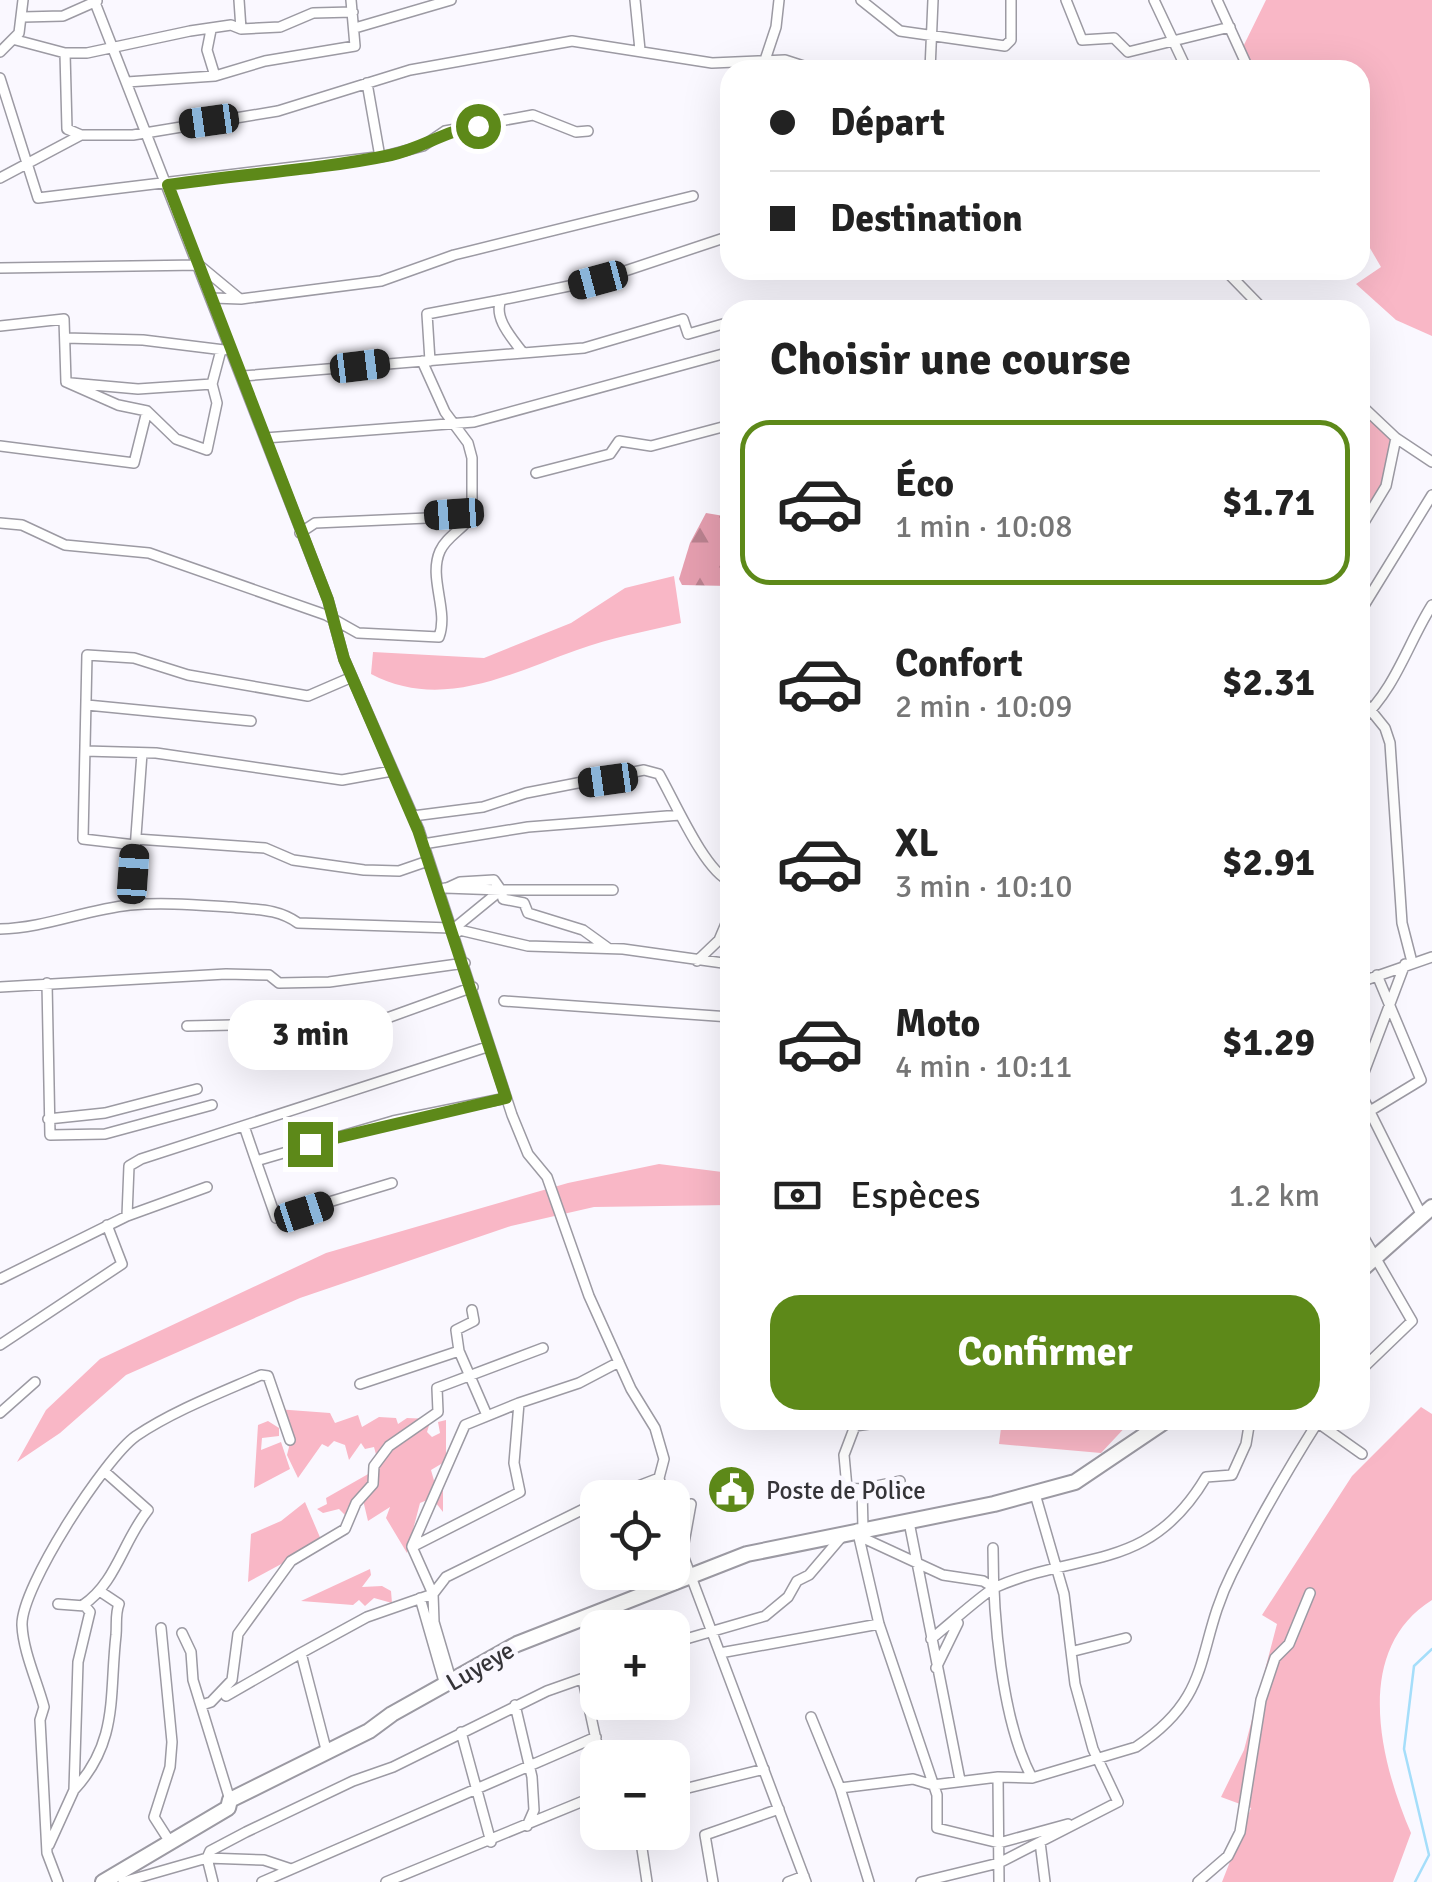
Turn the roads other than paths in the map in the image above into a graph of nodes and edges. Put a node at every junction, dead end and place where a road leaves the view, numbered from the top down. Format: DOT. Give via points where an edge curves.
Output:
graph roads {
  1 [pos="22,0"];
  2 [pos="96,0"];
  3 [pos="240,0"];
  4 [pos="314,0"];
  5 [pos="351,0"];
  6 [pos="451,0"];
  7 [pos="635,0"];
  8 [pos="778,0"];
  9 [pos="861,0"];
  10 [pos="933,0"];
  11 [pos="1011,0"];
  12 [pos="1066,0"];
  13 [pos="1154,0"];
  14 [pos="1217,0"];
  15 [pos="353,12"];
  16 [pos="313,13"];
  17 [pos="22,17"];
  18 [pos="1230,26"];
  19 [pos="355,28"];
  20 [pos="241,29"];
  21 [pos="211,30"];
  22 [pos="932,32"];
  23 [pos="16,40"];
  24 [pos="1174,43"];
  25 [pos="113,47"];
  26 [pos="640,50"];
  27 [pos="0,52"];
  28 [pos="65,53"];
  29 [pos="765,60"];
  30 [pos="785,60"];
  31 [pos="931,60"];
  32 [pos="1181,60"];
  33 [pos="1245,60"];
  34 [pos="720,63"];
  35 [pos="215,76"];
  36 [pos="0,78"];
  37 [pos="127,82"];
  38 [pos="368,84"];
  39 [pos="146,131"];
  40 [pos="588,131"];
  41 [pos="81,135"];
  42 [pos="380,157"];
  43 [pos="26,166"];
  44 [pos="0,178"];
  45 [pos="168,185"];
  46 [pos="693,196"];
  47 [pos="720,239"];
  48 [pos="199,265"];
  49 [pos="0,268"];
  50 [pos="1234,280"];
  51 [pos="213,298"];
  52 [pos="241,299"];
  53 [pos="501,300"];
  54 [pos="1254,300"];
  55 [pos="720,325"];
  56 [pos="0,326"];
  57 [pos="64,338"];
  58 [pos="226,350"];
  59 [pos="523,354"];
  60 [pos="720,355"];
  61 [pos="426,361"];
  62 [pos="242,376"];
  63 [pos="70,383"];
  64 [pos="212,384"];
  65 [pos="147,411"];
  66 [pos="1370,413"];
  67 [pos="454,425"];
  68 [pos="720,427"];
  69 [pos="264,438"];
  70 [pos="1396,438"];
  71 [pos="0,446"];
  72 [pos="1432,462"];
  73 [pos="536,473"];
  74 [pos="1432,496"];
  75 [pos="1370,512"];
  76 [pos="472,516"];
  77 [pos="0,523"];
  78 [pos="300,533"];
  79 [pos="1370,596"];
  80 [pos="1432,605"];
  81 [pos="331,618"];
  82 [pos="352,677"];
  83 [pos="87,705"];
  84 [pos="1370,712"];
  85 [pos="251,721"];
  86 [pos="86,752"];
  87 [pos="142,753"];
  88 [pos="392,771"];
  89 [pos="680,815"];
  90 [pos="413,816"];
  91 [pos="135,842"];
  92 [pos="423,844"];
  93 [pos="428,861"];
  94 [pos="720,877"];
  95 [pos="440,887"];
  96 [pos="501,890"];
  97 [pos="613,890"];
  98 [pos="131,905"];
  99 [pos="0,929"];
  100 [pos="454,930"];
  101 [pos="720,938"];
  102 [pos="608,948"];
  103 [pos="1432,956"];
  104 [pos="697,961"];
  105 [pos="465,963"];
  106 [pos="720,963"];
  107 [pos="1408,963"];
  108 [pos="1377,975"];
  109 [pos="1370,977"];
  110 [pos="46,983"];
  111 [pos="0,987"];
  112 [pos="473,987"];
  113 [pos="504,1001"];
  114 [pos="1388,1008"];
  115 [pos="720,1016"];
  116 [pos="187,1026"];
  117 [pos="487,1047"];
  118 [pos="1370,1056"];
  119 [pos="198,1089"];
  120 [pos="506,1098"];
  121 [pos="212,1105"];
  122 [pos="1370,1112"];
  123 [pos="48,1119"];
  124 [pos="1370,1125"];
  125 [pos="245,1129"];
  126 [pos="256,1161"];
  127 [pos="392,1183"];
  128 [pos="207,1187"];
  129 [pos="1427,1212"];
  130 [pos="127,1216"];
  131 [pos="107,1225"];
  132 [pos="1370,1248"];
  133 [pos="1376,1258"];
  134 [pos="1370,1262"];
  135 [pos="1,1278"];
  136 [pos="472,1310"];
  137 [pos="0,1344"];
  138 [pos="543,1348"];
  139 [pos="459,1351"];
  140 [pos="1370,1361"];
  141 [pos="618,1362"];
  142 [pos="470,1374"];
  143 [pos="35,1382"];
  144 [pos="360,1384"];
  145 [pos="519,1403"];
  146 [pos="486,1413"];
  147 [pos="0,1414"];
  148 [pos="854,1430"];
  149 [pos="1153,1430"];
  150 [pos="1248,1430"];
  151 [pos="1312,1430"];
  152 [pos="1329,1430"];
  153 [pos="290,1440"];
  154 [pos="1362,1454"];
  155 [pos="104,1471"];
  156 [pos="659,1478"];
  157 [pos="654,1480"];
  158 [pos="900,1481"];
  159 [pos="862,1489"];
  160 [pos="1035,1494"];
  161 [pos="691,1504"];
  162 [pos="690,1509"];
  163 [pos="580,1511"];
  164 [pos="909,1522"];
  165 [pos="857,1532"];
  166 [pos="412,1546"];
  167 [pos="993,1548"];
  168 [pos="917,1564"];
  169 [pos="1055,1571"];
  170 [pos="690,1575"];
  171 [pos="690,1578"];
  172 [pos="993,1588"];
  173 [pos="658,1590"];
  174 [pos="101,1592"];
  175 [pos="1310,1593"];
  176 [pos="433,1594"];
  177 [pos="420,1598"];
  178 [pos="58,1604"];
  179 [pos="82,1606"];
  180 [pos="959,1621"];
  181 [pos="879,1624"];
  182 [pos="161,1628"];
  183 [pos="182,1633"];
  184 [pos="712,1633"];
  185 [pos="690,1638"];
  186 [pos="1126,1638"];
  187 [pos="931,1639"];
  188 [pos="1074,1651"];
  189 [pos="301,1654"];
  190 [pos="720,1654"];
  191 [pos="936,1669"];
  192 [pos="580,1681"];
  193 [pos="449,1685"];
  194 [pos="226,1696"];
  195 [pos="202,1705"];
  196 [pos="516,1705"];
  197 [pos="811,1717"];
  198 [pos="592,1720"];
  199 [pos="461,1732"];
  200 [pos="596,1738"];
  201 [pos="327,1753"];
  202 [pos="1097,1759"];
  203 [pos="529,1764"];
  204 [pos="764,1769"];
  205 [pos="998,1777"];
  206 [pos="1032,1778"];
  207 [pos="960,1780"];
  208 [pos="933,1785"];
  209 [pos="476,1787"];
  210 [pos="690,1788"];
  211 [pos="840,1788"];
  212 [pos="74,1790"];
  213 [pos="230,1800"];
  214 [pos="580,1803"];
  215 [pos="779,1809"];
  216 [pos="1076,1823"];
  217 [pos="527,1826"];
  218 [pos="170,1842"];
  219 [pos="491,1842"];
  220 [pos="1040,1842"];
  221 [pos="999,1843"];
  222 [pos="642,1850"];
  223 [pos="48,1853"];
  224 [pos="206,1858"];
  225 [pos="996,1864"];
  226 [pos="291,1869"];
  227 [pos="147,1879"];
  228 [pos="805,1879"];
  229 [pos="106,1881"];
  230 [pos="58,1882"];
  231 [pos="123,1882"];
  232 [pos="214,1882"];
  233 [pos="262,1882"];
  234 [pos="386,1882"];
  235 [pos="647,1882"];
  236 [pos="712,1882"];
  237 [pos="788,1882"];
  238 [pos="869,1882"];
  239 [pos="922,1882"];
  240 [pos="999,1882"];
  241 [pos="1045,1882"];
  242 [pos="1198,1882"];
  1 -- 17 [label="street"];
  2 -- 17 [label="street" via="63,16"];
  2 -- 25 [label="street"];
  3 -- 20 [label="street"];
  4 -- 16 [label="street"];
  5 -- 15 [label="street"];
  6 -- 19 [label="street"];
  7 -- 26 [label="street"];
  8 -- 29 [label="street"];
  9 -- 22 [label="street" via="896,30"];
  10 -- 22 [label="street"];
  11 -- 22 [label="street" via="1009,45"];
  12 -- 24 [label="street" via="1075,30 1088,42 1114,38 1128,52"];
  13 -- 24 [label="street"];
  14 -- 18 [label="street"];
  15 -- 16 [label="street"];
  15 -- 19 [label="street"];
  16 -- 20 [label="street" via="280,27"];
  17 -- 23 [label="street"];
  18 -- 24 [label="street"];
  18 -- 33 [label="street"];
  19 -- 35 [label="street" via="355,46"];
  20 -- 21 [label="street"];
  21 -- 25 [label="street"];
  21 -- 35 [label="street" via="207,50"];
  22 -- 31 [label="street"];
  23 -- 27 [label="street"];
  23 -- 28 [label="street"];
  24 -- 32 [label="street"];
  25 -- 28 [label="street"];
  25 -- 37 [label="street"];
  26 -- 34 [label="street"];
  26 -- 38 [label="street" via="572,41 410,70"];
  28 -- 41 [label="street" via="67,129"];
  29 -- 30 [label="street"];
  35 -- 37 [label="street"];
  36 -- 43 [label="street"];
  37 -- 39 [label="street"];
  38 -- 39 [label="street" via="278,111"];
  38 -- 42 [label="street"];
  39 -- 41 [label="street"];
  39 -- 45 [label="street"];
  40 -- 42 [label="street" via="533,115 446,131 423,146"];
  41 -- 43 [label="street"];
  42 -- 45 [label="street"];
  43 -- 44 [label="street"];
  43 -- 45 [label="street" via="38,198"];
  45 -- 48 [label="street"];
  46 -- 52 [label="street" via="466,252 381,281"];
  47 -- 53 [label="street" via="598,280"];
  48 -- 49 [label="street"];
  48 -- 51 [label="street"];
  48 -- 52 [label="street"];
  50 -- 54 [label="street"];
  51 -- 52 [label="street"];
  51 -- 58 [label="street"];
  53 -- 59 [label="street" via="503,323"];
  53 -- 61 [label="street" via="427,314"];
  55 -- 59 [label="street" via="688,334 683,319 584,348"];
  56 -- 57 [label="street" via="62,319"];
  57 -- 58 [label="street"];
  57 -- 63 [label="street"];
  58 -- 62 [label="street"];
  58 -- 64 [label="street"];
  59 -- 61 [label="street"];
  60 -- 67 [label="street"];
  61 -- 62 [label="street"];
  61 -- 67 [label="street"];
  62 -- 69 [label="street"];
  63 -- 64 [label="street" via="138,389"];
  63 -- 65 [label="street"];
  64 -- 65 [label="street" via="217,402 209,450 176,439"];
  65 -- 71 [label="street" via="134,463"];
  66 -- 70 [label="street"];
  67 -- 69 [label="street"];
  67 -- 76 [label="street" via="472,458"];
  68 -- 73 [label="street" via="651,446 619,441 610,454"];
  69 -- 78 [label="street"];
  70 -- 72 [label="street"];
  70 -- 75 [label="street" via="1386,486"];
  74 -- 79 [label="street"];
  76 -- 78 [label="street" via="316,523"];
  76 -- 81 [label="street" via="438,557 438,637 358,634"];
  77 -- 81 [label="street" via="65,545 149,553"];
  78 -- 81 [label="street"];
  80 -- 84 [label="street" via="1403,667"];
  81 -- 82 [label="street"];
  82 -- 83 [label="street" via="308,696 90,654"];
  82 -- 88 [label="street"];
  83 -- 85 [label="street"];
  83 -- 86 [label="street"];
  84 -- 107 [label="street" via="1390,743"];
  86 -- 87 [label="street"];
  86 -- 91 [label="street" via="82,839"];
  87 -- 88 [label="street" via="342,780"];
  87 -- 91 [label="street"];
  88 -- 90 [label="street"];
  89 -- 90 [label="street" via="658,774 644,770"];
  89 -- 92 [label="street" via="528,827"];
  89 -- 94 [label="street"];
  90 -- 92 [label="street"];
  91 -- 93 [label="street" via="265,848 293,860 364,870 399,871"];
  91 -- 98 [label="street"];
  92 -- 93 [label="street"];
  93 -- 95 [label="street"];
  95 -- 96 [label="street"];
  95 -- 100 [label="street"];
  96 -- 97 [label="street"];
  96 -- 100 [label="street"];
  96 -- 102 [label="street" via="502,899 583,930"];
  98 -- 99 [label="street" via="42,928"];
  98 -- 100 [label="street" via="281,911 298,923"];
  100 -- 102 [label="street" via="528,946"];
  100 -- 105 [label="street"];
  101 -- 104 [label="street"];
  102 -- 104 [label="street"];
  103 -- 107 [label="street"];
  104 -- 106 [label="street"];
  105 -- 110 [label="street" via="329,982 226,974"];
  105 -- 112 [label="street"];
  107 -- 108 [label="street"];
  107 -- 114 [label="street"];
  108 -- 109 [label="street"];
  108 -- 114 [label="street"];
  110 -- 111 [label="street"];
  110 -- 123 [label="street"];
  112 -- 116 [label="street" via="376,1022"];
  112 -- 117 [label="street"];
  113 -- 115 [label="street"];
  114 -- 118 [label="street"];
  114 -- 122 [label="street" via="1422,1080"];
  117 -- 120 [label="street"];
  117 -- 125 [label="street"];
  119 -- 123 [label="street" via="105,1113"];
  120 -- 126 [label="street" via="393,1121"];
  120 -- 141 [label="street" via="528,1154 546,1177"];
  121 -- 123 [label="street" via="105,1134 50,1134"];
  124 -- 129 [label="street"];
  125 -- 126 [label="street"];
  125 -- 130 [label="street" via="128,1166"];
  126 -- 127 [label="street" via="276,1218"];
  128 -- 130 [label="street"];
  129 -- 133 [label="street"];
  130 -- 131 [label="street"];
  131 -- 135 [label="street"];
  131 -- 137 [label="street" via="122,1264"];
  132 -- 133 [label="street"];
  133 -- 134 [label="street"];
  133 -- 140 [label="street" via="1412,1321"];
  136 -- 139 [label="street" via="474,1322 456,1330"];
  138 -- 142 [label="street"];
  139 -- 142 [label="street"];
  139 -- 144 [label="street"];
  141 -- 145 [label="street"];
  141 -- 156 [label="street" via="655,1428 664,1459"];
  142 -- 146 [label="street"];
  142 -- 195 [label="street" via="437,1388 438,1412 392,1442 345,1529 290,1561 238,1632 232,1680"];
  143 -- 147 [label="street"];
  145 -- 146 [label="street"];
  145 -- 166 [label="street" via="514,1463 521,1491"];
  146 -- 166 [label="street" via="465,1426"];
  148 -- 159 [label="street" via="846,1488"];
  149 -- 160 [label="street, Luyeye" via="1075,1482"];
  150 -- 169 [label="street" via="1232,1475 1206,1477 1176,1516 1133,1549"];
  151 -- 202 [label="street" via="1232,1574 1213,1617 1196,1687 1181,1710 1136,1747"];
  152 -- 154 [label="street"];
  153 -- 155 [label="street" via="264,1374 136,1436"];
  155 -- 174 [label="street" via="148,1510"];
  155 -- 223 [label="street" via="24,1605 22,1628 44,1707"];
  156 -- 157 [label="street"];
  158 -- 159 [label="street"];
  159 -- 165 [label="street"];
  160 -- 164 [label="street, Luyeye"];
  160 -- 169 [label="street"];
  161 -- 162 [label="street"];
  163 -- 176 [label="street" via="446,1578"];
  164 -- 165 [label="street, Luyeye"];
  164 -- 168 [label="street"];
  165 -- 168 [label="street"];
  165 -- 170 [label="street, Luyeye" via="747,1554"];
  165 -- 181 [label="street"];
  165 -- 184 [label="street" via="765,1616"];
  166 -- 176 [label="street"];
  167 -- 172 [label="street"];
  168 -- 172 [label="street"];
  168 -- 187 [label="street"];
  169 -- 172 [label="street"];
  169 -- 188 [label="street"];
  171 -- 184 [label="street"];
  172 -- 180 [label="street"];
  172 -- 206 [label="street" via="1013,1720"];
  173 -- 193 [label="street, Luyeye" via="517,1644"];
  174 -- 179 [label="street"];
  174 -- 212 [label="street" via="119,1604 112,1723 94,1770"];
  175 -- 242 [label="street" via="1289,1644 1274,1658 1261,1700 1240,1832 1228,1856"];
  176 -- 177 [label="street"];
  176 -- 193 [label="street"];
  177 -- 189 [label="street" via="367,1617"];
  177 -- 193 [label="street"];
  178 -- 179 [label="street"];
  179 -- 212 [label="street" via="90,1612 78,1662"];
  180 -- 187 [label="street"];
  180 -- 191 [label="street"];
  181 -- 190 [label="street"];
  181 -- 208 [label="street"];
  182 -- 218 [label="street" via="172,1742 154,1817"];
  183 -- 195 [label="street"];
  184 -- 185 [label="street"];
  184 -- 190 [label="street"];
  186 -- 188 [label="street"];
  187 -- 191 [label="street"];
  188 -- 202 [label="street" via="1075,1684"];
  189 -- 194 [label="street"];
  189 -- 201 [label="street"];
  190 -- 204 [label="street"];
  191 -- 207 [label="street"];
  192 -- 196 [label="street"];
  193 -- 201 [label="street, Luyeye"];
  195 -- 213 [label="street"];
  196 -- 199 [label="street"];
  196 -- 203 [label="street"];
  197 -- 211 [label="street"];
  198 -- 200 [label="street"];
  199 -- 209 [label="street"];
  199 -- 224 [label="street" via="246,1832"];
  200 -- 203 [label="street"];
  201 -- 213 [label="street, Luyeye"];
  202 -- 206 [label="street"];
  202 -- 216 [label="street" via="1118,1802"];
  203 -- 209 [label="street"];
  203 -- 217 [label="street" via="534,1810"];
  204 -- 210 [label="street"];
  204 -- 215 [label="street"];
  205 -- 206 [label="street"];
  205 -- 207 [label="street"];
  205 -- 221 [label="street"];
  207 -- 208 [label="street"];
  208 -- 211 [label="street" via="913,1779"];
  208 -- 221 [label="street" via="936,1828"];
  209 -- 219 [label="street"];
  209 -- 226 [label="street"];
  211 -- 238 [label="street"];
  212 -- 223 [label="street"];
  213 -- 218 [label="street, Luyeye" via="228,1808"];
  214 -- 217 [label="street"];
  215 -- 228 [label="street"];
  215 -- 236 [label="street" via="705,1836"];
  216 -- 220 [label="street"];
  216 -- 221 [label="street"];
  217 -- 219 [label="street"];
  218 -- 229 [label="street, Luyeye"];
  219 -- 234 [label="street"];
  220 -- 225 [label="street"];
  220 -- 241 [label="street"];
  221 -- 225 [label="street"];
  222 -- 235 [label="street"];
  223 -- 230 [label="street"];
  224 -- 226 [label="street" via="264,1860"];
  224 -- 227 [label="street"];
  224 -- 232 [label="street"];
  225 -- 239 [label="street"];
  225 -- 240 [label="street"];
  226 -- 233 [label="street"];
  227 -- 231 [label="street"];
  228 -- 237 [label="street"];
}
